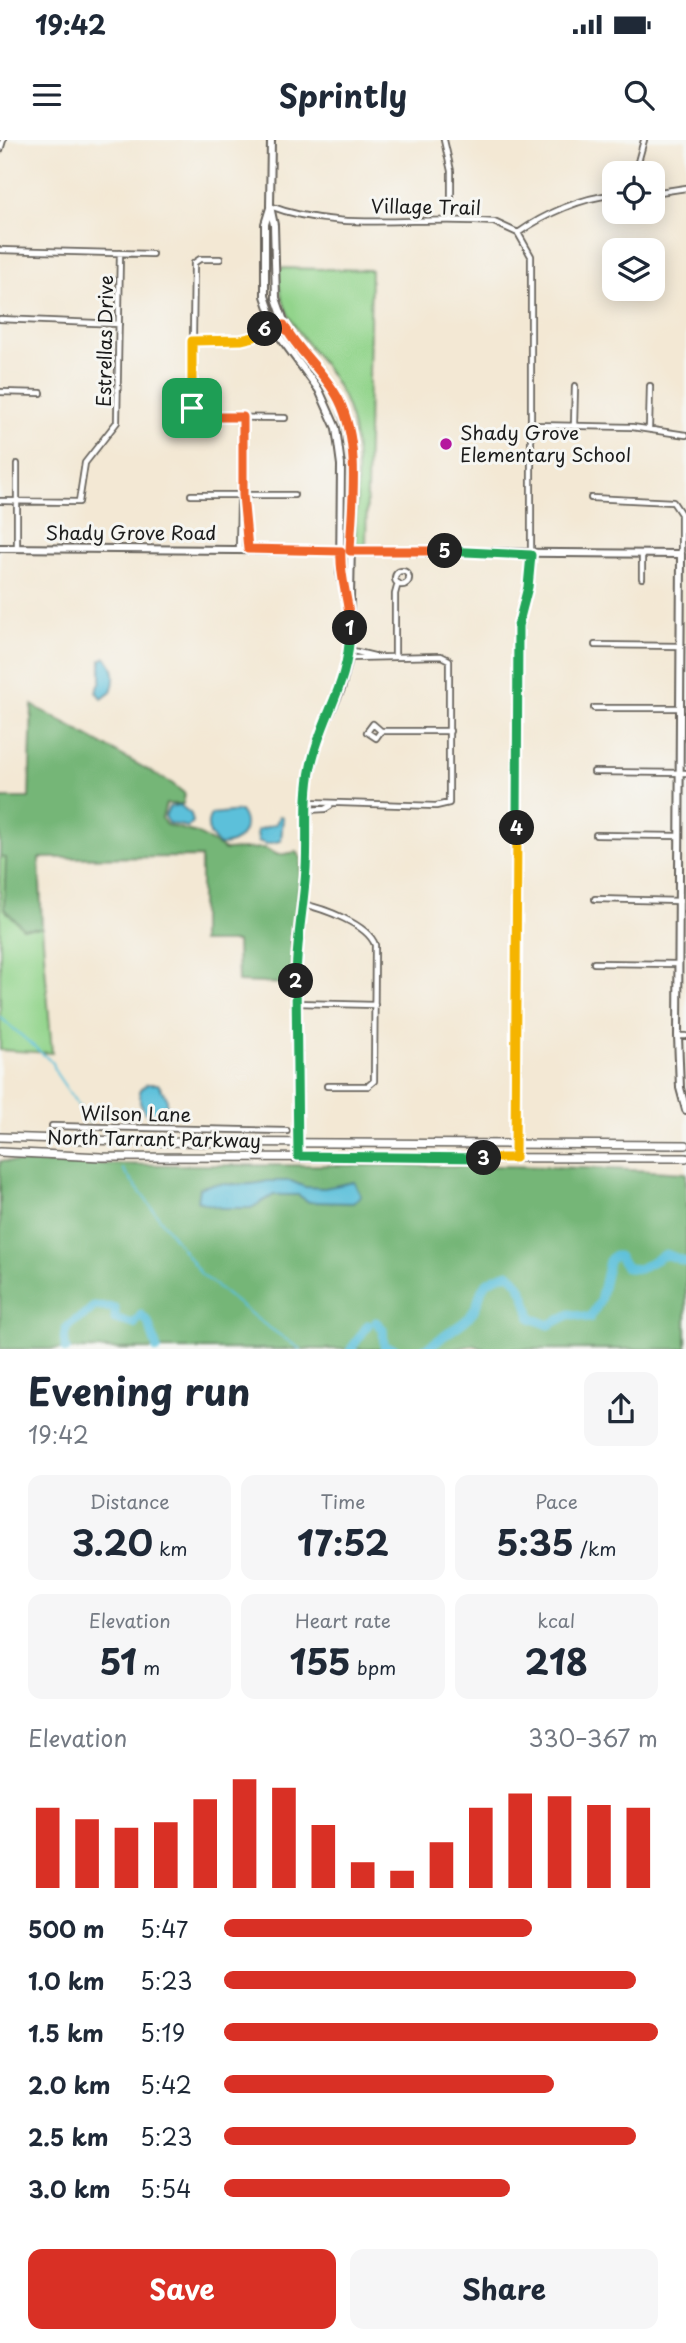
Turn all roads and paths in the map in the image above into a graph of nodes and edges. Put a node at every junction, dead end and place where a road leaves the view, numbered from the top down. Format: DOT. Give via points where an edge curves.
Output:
graph roads {
  1 [pos="3,140"];
  2 [pos="271,140"];
  3 [pos="444,140"];
  4 [pos="644,140"];
  5 [pos="0,150"];
  6 [pos="638,161"];
  7 [pos="686,188"];
  8 [pos="665,192"];
  9 [pos="602,196"];
  10 [pos="270,206"];
  11 [pos="451,220"];
  12 [pos="518,233"];
  13 [pos="0,250"];
  14 [pos="120,253"];
  15 [pos="152,254"];
  16 [pos="219,260"];
  17 [pos="0,319"];
  18 [pos="119,324"];
  19 [pos="284,325"];
  20 [pos="275,329"];
  21 [pos="192,341"];
  22 [pos="575,386"];
  23 [pos="650,386"];
  24 [pos="0,392"];
  25 [pos="41,393"];
  26 [pos="243,417"];
  27 [pos="285,418"];
  28 [pos="531,425"];
  29 [pos="574,425"];
  30 [pos="649,429"];
  31 [pos="686,435"];
  32 [pos="17,464"];
  33 [pos="191,495"];
  34 [pos="243,495"];
  35 [pos="294,495"];
  36 [pos="591,498"];
  37 [pos="0,501"];
  38 [pos="17,501"];
  39 [pos="0,548"];
  40 [pos="17,548"];
  41 [pos="239,549"];
  42 [pos="248,549"];
  43 [pos="341,551"];
  44 [pos="350,551"];
  45 [pos="681,554"];
  46 [pos="531,555"];
  47 [pos="642,555"];
  48 [pos="642,579"];
  49 [pos="398,583"];
  50 [pos="683,598"];
  51 [pos="350,607"];
  52 [pos="595,645"];
  53 [pos="680,646"];
  54 [pos="349,654"];
  55 [pos="395,656"];
  56 [pos="594,708"];
  57 [pos="680,708"];
  58 [pos="381,731"];
  59 [pos="450,731"];
  60 [pos="594,772"];
  61 [pos="683,773"];
  62 [pos="307,806"];
  63 [pos="596,835"];
  64 [pos="680,836"];
  65 [pos="595,899"];
  66 [pos="680,901"];
  67 [pos="302,904"];
  68 [pos="594,963"];
  69 [pos="679,964"];
  70 [pos="296,1003"];
  71 [pos="375,1005"];
  72 [pos="682,1036"];
  73 [pos="327,1086"];
  74 [pos="686,1110"];
  75 [pos="52,1126"];
  76 [pos="220,1130"];
  77 [pos="287,1131"];
  78 [pos="0,1137"];
  79 [pos="219,1143"];
  80 [pos="298,1143"];
  81 [pos="416,1143"];
  82 [pos="516,1145"];
  83 [pos="686,1145"];
  84 [pos="0,1152"];
  85 [pos="298,1156"];
  86 [pos="416,1158"];
  87 [pos="515,1158"];
  88 [pos="686,1158"];
  1 -- 5 [label="street"];
  2 -- 10 [label="main road"];
  3 -- 11 [label="street" via="451,172"];
  4 -- 6 [label="street"];
  7 -- 8 [label="street"];
  9 -- 12 [label="street" via="537,219"];
  10 -- 11 [label="street, Village Trail" via="321,218"];
  10 -- 19 [label="main road" via="274,286"];
  10 -- 20 [label="main road" via="263,274"];
  11 -- 12 [label="street, Village Trail" via="494,222"];
  12 -- 28 [label="street" via="532,265"];
  13 -- 14 [label="street"];
  14 -- 15 [label="street"];
  14 -- 18 [label="street, Estrellas Drive"];
  16 -- 21 [label="street" via="195,262"];
  17 -- 18 [label="street"];
  18 -- 38 [label="street, Estrellas Drive" via="117,422 85,463 79,502"];
  19 -- 20 [label="street"];
  19 -- 44 [label="main road" via="328,383 348,421"];
  20 -- 21 [label="street" via="233,341"];
  20 -- 43 [label="main road" via="319,390 336,428"];
  21 -- 26 [label="street" via="193,414"];
  22 -- 29 [label="street"];
  23 -- 30 [label="street"];
  24 -- 25 [label="street"];
  26 -- 27 [label="street"];
  26 -- 34 [label="street"];
  28 -- 29 [label="street"];
  28 -- 46 [label="street"];
  29 -- 30 [label="street"];
  30 -- 31 [label="street"];
  32 -- 38 [label="street"];
  33 -- 34 [label="street"];
  34 -- 35 [label="street"];
  34 -- 41 [label="street"];
  34 -- 42 [label="street"];
  36 -- 45 [label="street" via="673,502 681,514"];
  37 -- 38 [label="street"];
  38 -- 40 [label="street"];
  39 -- 40 [label="main road, Shady Grove Road"];
  40 -- 41 [label="main road, Shady Grove Road"];
  41 -- 42 [label="main road, Shady Grove Road"];
  42 -- 43 [label="main road, Shady Grove Road"];
  43 -- 44 [label="main road, Shady Grove Road"];
  43 -- 51 [label="main road" via="340,580"];
  44 -- 46 [label="main road, Shady Grove Road"];
  44 -- 51 [label="main road"];
  45 -- 47 [label="main road, Shady Grove Road"];
  45 -- 50 [label="main road"];
  46 -- 47 [label="main road, Shady Grove Road"];
  46 -- 82 [label="street" via="518,626"];
  47 -- 48 [label="street"];
  49 -- 55 [label="street"];
  50 -- 53 [label="main road"];
  51 -- 54 [label="main road"];
  52 -- 53 [label="street"];
  53 -- 57 [label="main road"];
  54 -- 55 [label="street"];
  54 -- 62 [label="main road" via="341,689 314,754"];
  55 -- 59 [label="street" via="447,658"];
  56 -- 57 [label="street"];
  57 -- 61 [label="main road"];
  58 -- 59 [label="street"];
  59 -- 62 [label="street" via="447,805"];
  60 -- 61 [label="street"];
  61 -- 64 [label="main road"];
  62 -- 67 [label="main road"];
  63 -- 64 [label="street"];
  64 -- 66 [label="main road"];
  65 -- 66 [label="street"];
  66 -- 69 [label="main road"];
  67 -- 70 [label="main road"];
  67 -- 71 [label="street" via="325,909 372,938"];
  68 -- 69 [label="street"];
  69 -- 72 [label="main road"];
  70 -- 71 [label="street"];
  70 -- 80 [label="main road"];
  71 -- 73 [label="street" via="375,1079 370,1086"];
  72 -- 74 [label="main road" via="680,1088"];
  75 -- 76 [label="street, Wilson Lane"];
  76 -- 77 [label="street, Wilson Lane"];
  76 -- 79 [label="street, Wilson Lane"];
  78 -- 79 [label="main road, North Tarrant Parkway"];
  79 -- 80 [label="main road, North Tarrant Parkway"];
  80 -- 81 [label="main road, North Tarrant Parkway"];
  80 -- 85 [label="main road"];
  81 -- 82 [label="main road, North Tarrant Parkway"];
  81 -- 86 [label="main road"];
  82 -- 83 [label="main road, North Tarrant Parkway"];
  82 -- 87 [label="street"];
  84 -- 85 [label="main road, North Tarrant Parkway" via="101,1157"];
  85 -- 86 [label="main road, North Tarrant Parkway"];
  86 -- 87 [label="main road, North Tarrant Parkway"];
  87 -- 88 [label="main road, North Tarrant Parkway"];
}
